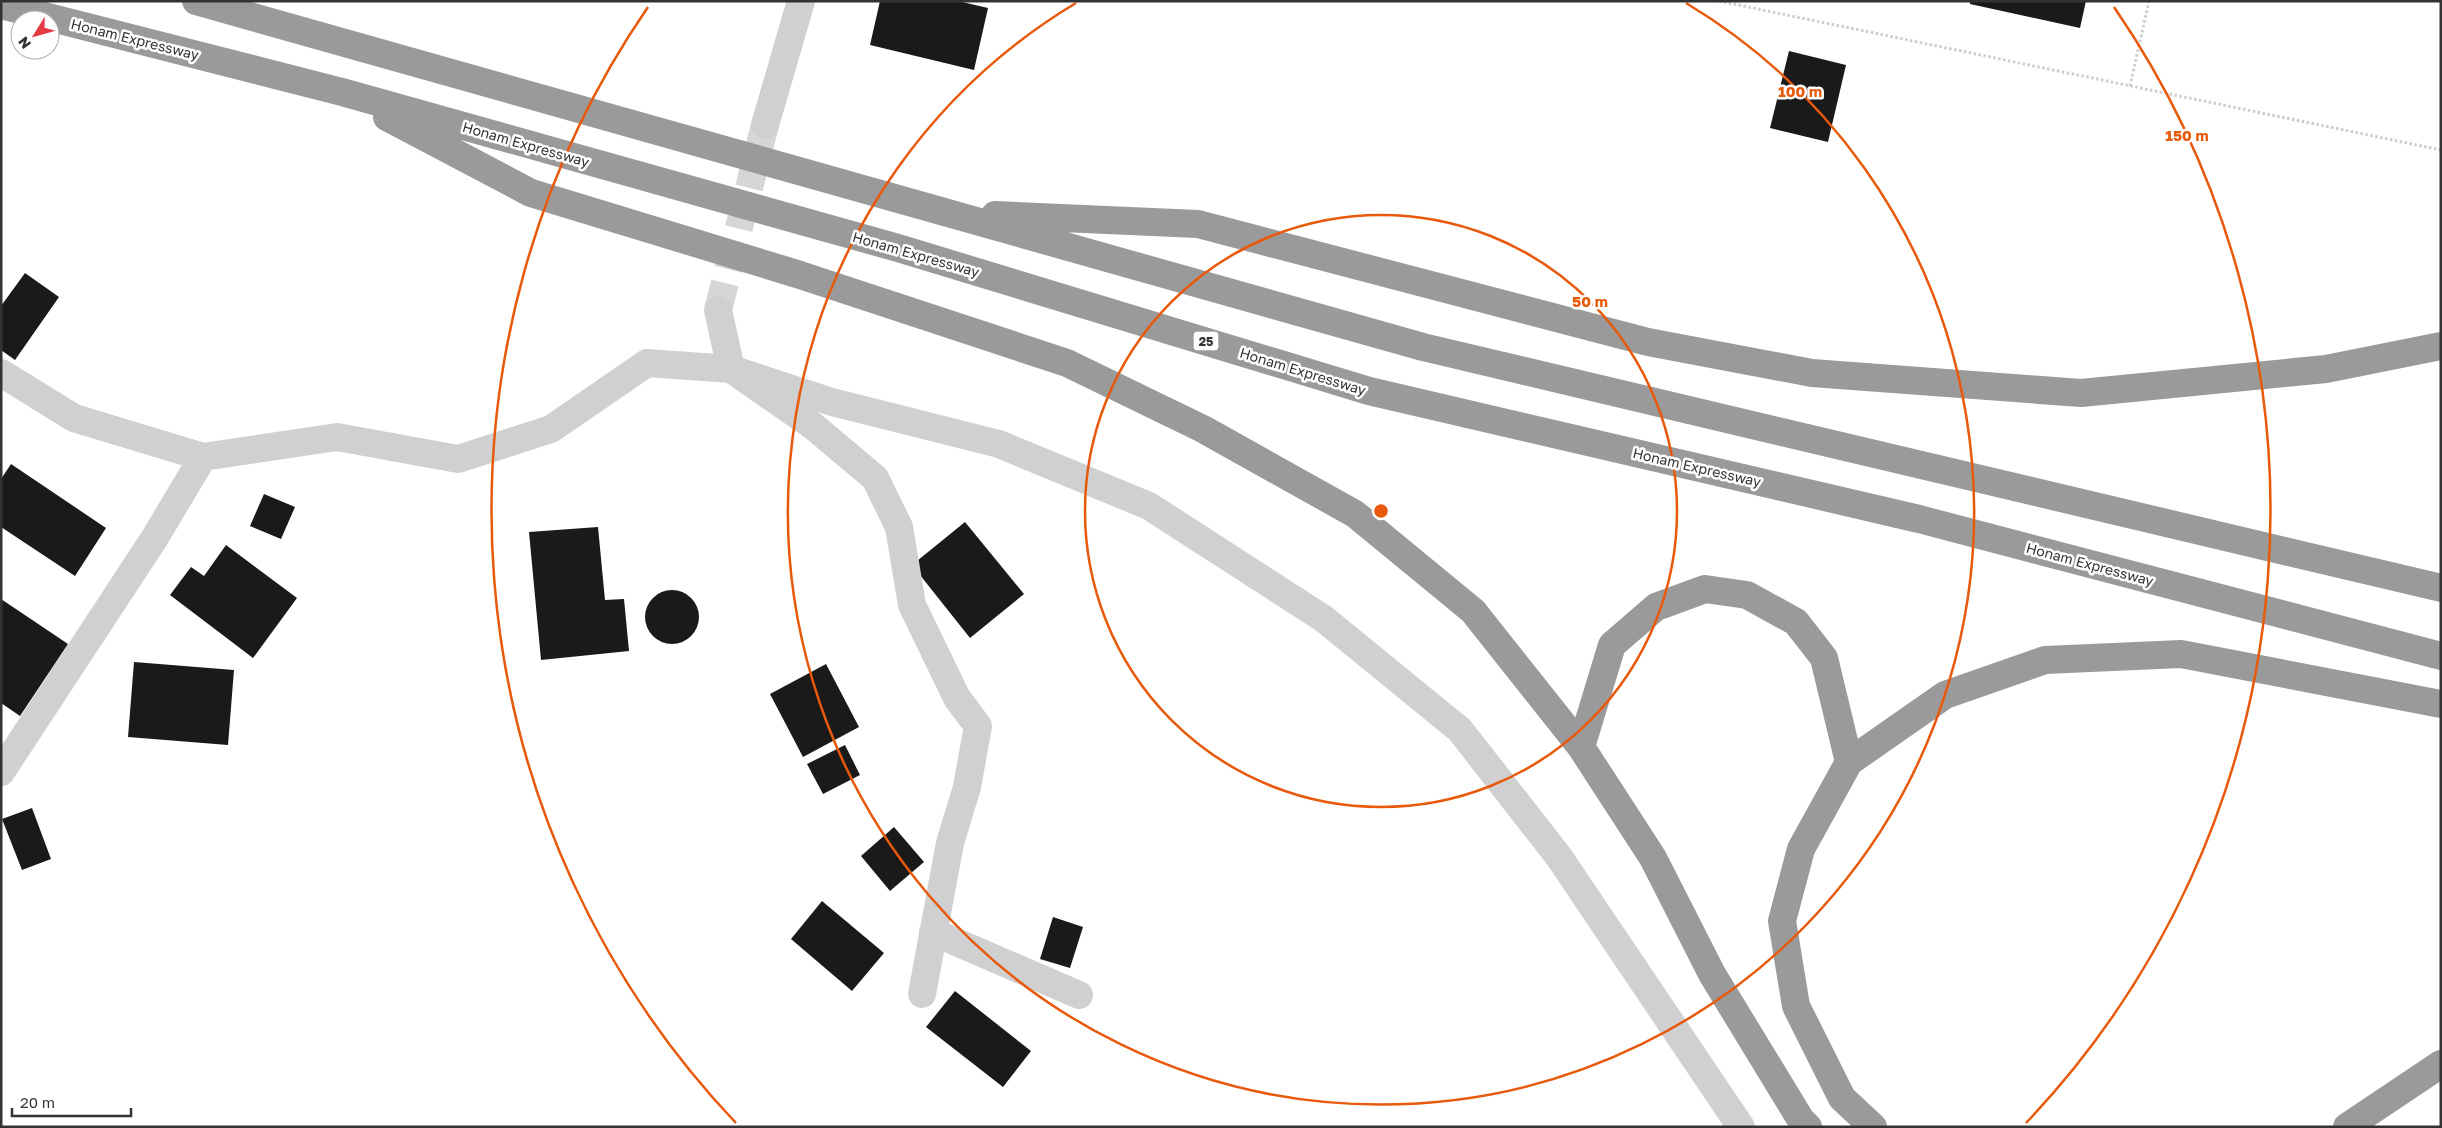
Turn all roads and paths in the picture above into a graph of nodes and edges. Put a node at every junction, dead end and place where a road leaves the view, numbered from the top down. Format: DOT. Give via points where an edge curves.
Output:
graph roads {
  1 [pos="196,1"];
  2 [pos="801,1"];
  3 [pos="1719,1"];
  4 [pos="2149,1"];
  5 [pos="1,5"];
  6 [pos="2130,86"];
  7 [pos="342,92"];
  8 [pos="765,124"];
  9 [pos="2441,150"];
  10 [pos="947,213"];
  11 [pos="718,310"];
  12 [pos="2441,346"];
  13 [pos="731,369"];
  14 [pos="1,373"];
  15 [pos="203,457"];
  16 [pos="2438,587"];
  17 [pos="2429,652"];
  18 [pos="2441,704"];
  19 [pos="1581,747"];
  20 [pos="1849,762"];
  21 [pos="1,772"];
  22 [pos="933,932"];
  23 [pos="922,994"];
  24 [pos="1079,995"];
  25 [pos="2441,1064"];
  26 [pos="1741,1127"];
  27 [pos="1808,1127"];
  28 [pos="1873,1127"];
  29 [pos="2347,1127"];
  1 -- 10 [label="highway"];
  2 -- 8 [label="street"];
  3 -- 6 [label="path"];
  4 -- 6 [label="path"];
  5 -- 7 [label="highway, Honam Expressway / 25"];
  6 -- 9 [label="path"];
  7 -- 17 [label="highway, Honam Expressway / 25" via="898,248 1369,390 1919,519"];
  7 -- 19 [label="highway" via="531,193 797,274 1067,363 1203,429 1356,514 1473,611"];
  10 -- 12 [label="highway" via="1198,224 1648,342 1812,373 2081,393 2326,369"];
  10 -- 16 [label="highway" via="1423,347"];
  11 -- 13 [label="street"];
  13 -- 15 [label="street" via="647,363 551,429 458,459 337,437"];
  13 -- 22 [label="street" via="813,426 875,478 899,527 912,605 957,698 978,726"];
  13 -- 26 [label="street" via="832,402 999,444 1149,506 1324,619 1460,730 1559,857"];
  14 -- 15 [label="street" via="74,418"];
  15 -- 21 [label="street" via="154,539"];
  18 -- 20 [label="highway" via="2181,654 2045,660 1945,695"];
  19 -- 20 [label="highway" via="1612,644 1656,607 1705,590 1747,595 1796,622 1824,658"];
  19 -- 27 [label="highway" via="1653,858 1712,974"];
  20 -- 28 [label="highway" via="1801,849 1782,920 1796,1006 1842,1098"];
  22 -- 23 [label="street"];
  22 -- 24 [label="street"];
  25 -- 29 [label="highway"];
}
